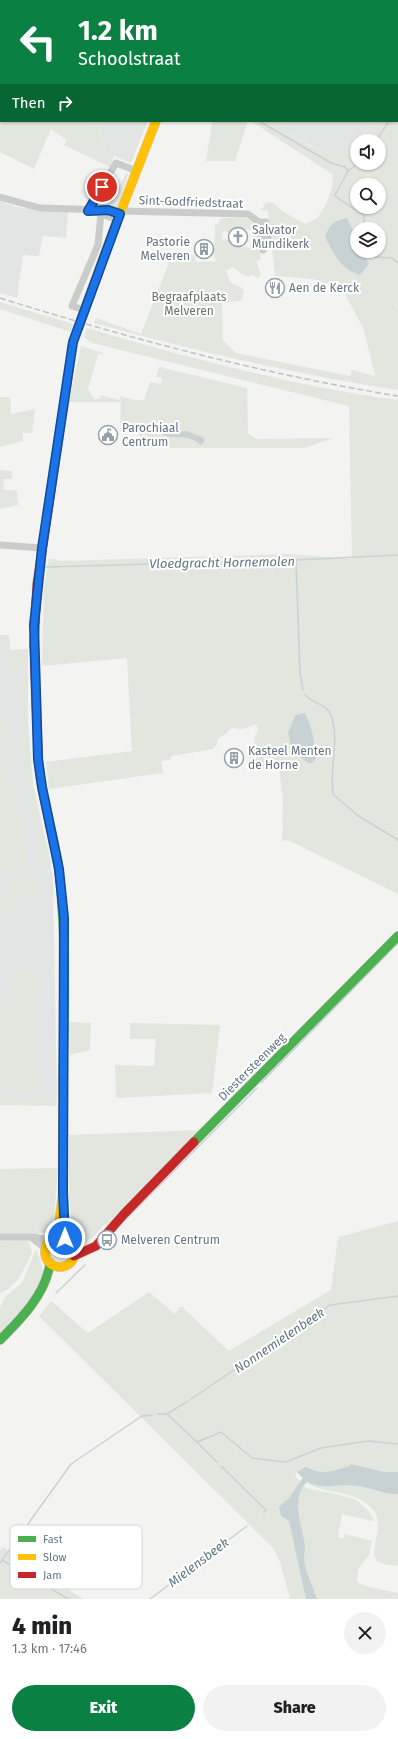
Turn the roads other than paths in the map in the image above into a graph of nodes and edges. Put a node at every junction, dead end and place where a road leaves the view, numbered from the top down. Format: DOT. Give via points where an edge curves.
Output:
graph roads {
  1 [pos="156,122"];
  2 [pos="137,171"];
  3 [pos="0,198"];
  4 [pos="88,211"];
  5 [pos="101,214"];
  6 [pos="119,215"];
  7 [pos="262,222"];
  8 [pos="268,237"];
  9 [pos="263,250"];
  10 [pos="84,310"];
  11 [pos="0,545"];
  12 [pos="42,548"];
  13 [pos="398,936"];
  14 [pos="124,1214"];
  15 [pos="0,1237"];
  16 [pos="54,1241"];
  17 [pos="73,1246"];
  18 [pos="74,1256"];
  19 [pos="50,1263"];
  20 [pos="62,1267"];
  21 [pos="13,1327"];
  22 [pos="0,1340"];
  1 -- 2 [label="main road"];
  2 -- 4 [label="street" via="116,162"];
  2 -- 6 [label="main road"];
  3 -- 4 [label="street" via="40,208"];
  4 -- 5 [label="street"];
  4 -- 6 [label="street" via="108,210"];
  5 -- 6 [label="street"];
  5 -- 10 [label="street" via="98,244 72,306"];
  6 -- 7 [label="street, Sint-Godfriedstraat" via="248,214"];
  6 -- 10 [label="main road"];
  7 -- 8 [label="street"];
  7 -- 9 [label="street"];
  10 -- 12 [label="main road" via="73,342"];
  11 -- 12 [label="street"];
  12 -- 16 [label="main road" via="34,625 40,773 59,869 64,918 63,1192"];
  13 -- 14 [label="main road, Diestersteenweg"];
  14 -- 17 [label="main road, Diestersteenweg" via="87,1246"];
  14 -- 18 [label="main road, Diestersteenweg" via="96,1246"];
  15 -- 16 [label="street" via="31,1237"];
  16 -- 17 [label="main road"];
  16 -- 19 [label="main road" via="46,1258"];
  17 -- 18 [label="main road"];
  18 -- 20 [label="main road"];
  19 -- 20 [label="main road"];
  19 -- 21 [label="main road" via="45,1283"];
  20 -- 21 [label="main road" via="33,1312"];
  21 -- 22 [label="main road"];
}
